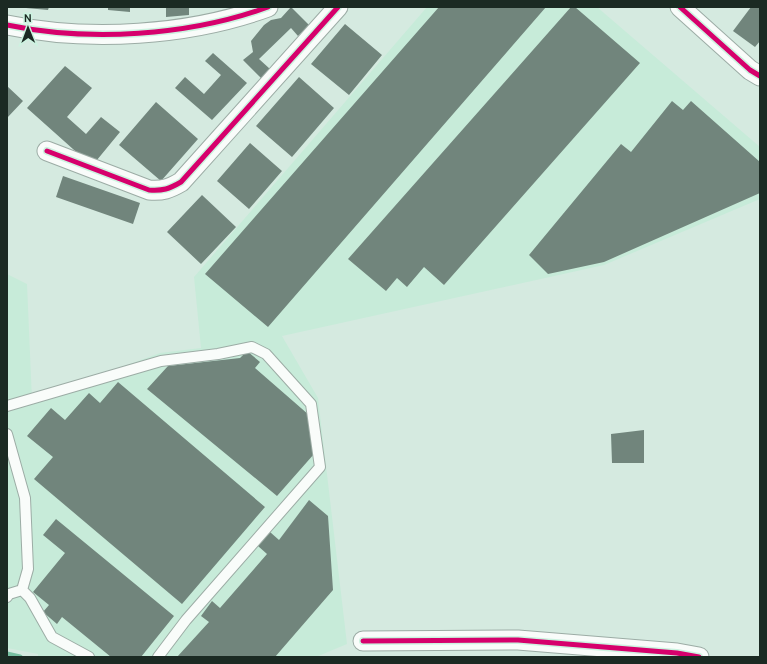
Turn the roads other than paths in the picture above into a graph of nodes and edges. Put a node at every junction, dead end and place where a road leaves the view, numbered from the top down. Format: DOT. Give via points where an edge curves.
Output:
graph roads {
  1 [pos="268,7"];
  2 [pos="338,7"];
  3 [pos="680,7"];
  4 [pos="7,25"];
  5 [pos="760,76"];
  6 [pos="47,151"];
  7 [pos="7,406"];
  8 [pos="7,434"];
  9 [pos="22,590"];
  10 [pos="7,597"];
  11 [pos="363,642"];
  12 [pos="89,657"];
  13 [pos="158,657"];
  14 [pos="699,657"];
  1 -- 4 [label="street" via="209,25 158,32 89,35 30,30"];
  2 -- 6 [label="street" via="181,182 170,189 149,190"];
  3 -- 5 [label="street"];
  7 -- 13 [label="lane" via="161,361 252,347 266,354 311,404 320,467 186,620"];
  8 -- 9 [label="lane" via="25,498 28,569"];
  9 -- 10 [label="lane"];
  9 -- 12 [label="lane" via="30,598 52,637"];
  11 -- 14 [label="street" via="518,640"];
}
